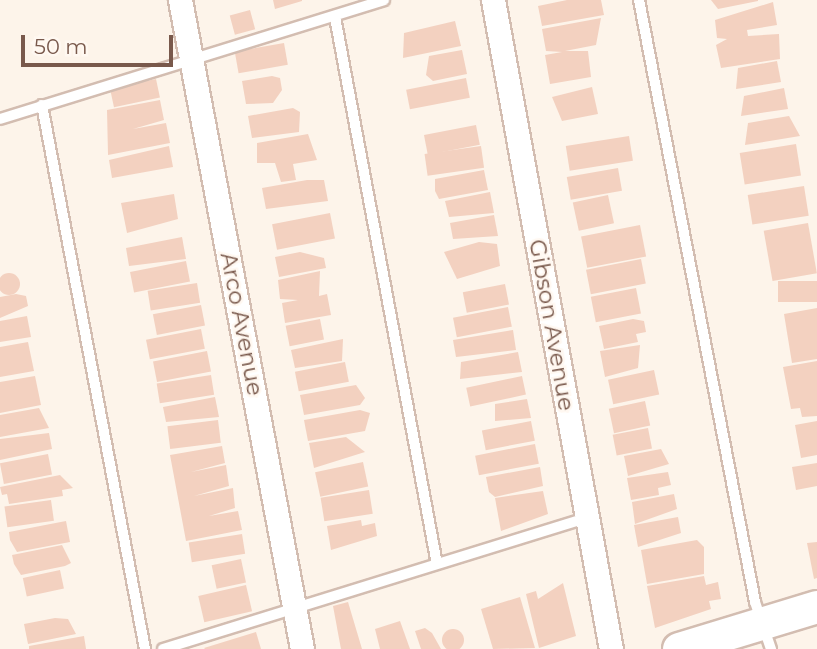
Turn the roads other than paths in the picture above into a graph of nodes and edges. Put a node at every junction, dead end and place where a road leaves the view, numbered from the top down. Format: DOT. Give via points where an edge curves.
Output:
graph roads {
  1 [pos="180,0"];
  2 [pos="384,0"];
  3 [pos="493,0"];
  4 [pos="639,0"];
  5 [pos="335,18"];
  6 [pos="192,56"];
  7 [pos="42,105"];
  8 [pos="0,119"];
  9 [pos="587,518"];
  10 [pos="437,564"];
  11 [pos="817,607"];
  12 [pos="295,609"];
  13 [pos="767,636"];
  14 [pos="145,649"];
  15 [pos="163,649"];
  16 [pos="302,649"];
  17 [pos="611,649"];
  18 [pos="679,649"];
  1 -- 6 [label="street, Arco Avenue"];
  2 -- 5 [label="lane"];
  3 -- 9 [label="street, Gibson Avenue"];
  4 -- 13 [label="lane"];
  5 -- 6 [label="lane"];
  5 -- 10 [label="lane"];
  6 -- 7 [label="lane"];
  6 -- 12 [label="street, Arco Avenue"];
  7 -- 8 [label="lane"];
  7 -- 14 [label="lane"];
  9 -- 10 [label="lane"];
  9 -- 17 [label="street, Gibson Avenue"];
  10 -- 12 [label="lane"];
  11 -- 13 [label="street"];
  12 -- 15 [label="lane"];
  12 -- 16 [label="street, Arco Avenue"];
  13 -- 18 [label="street"];
}
